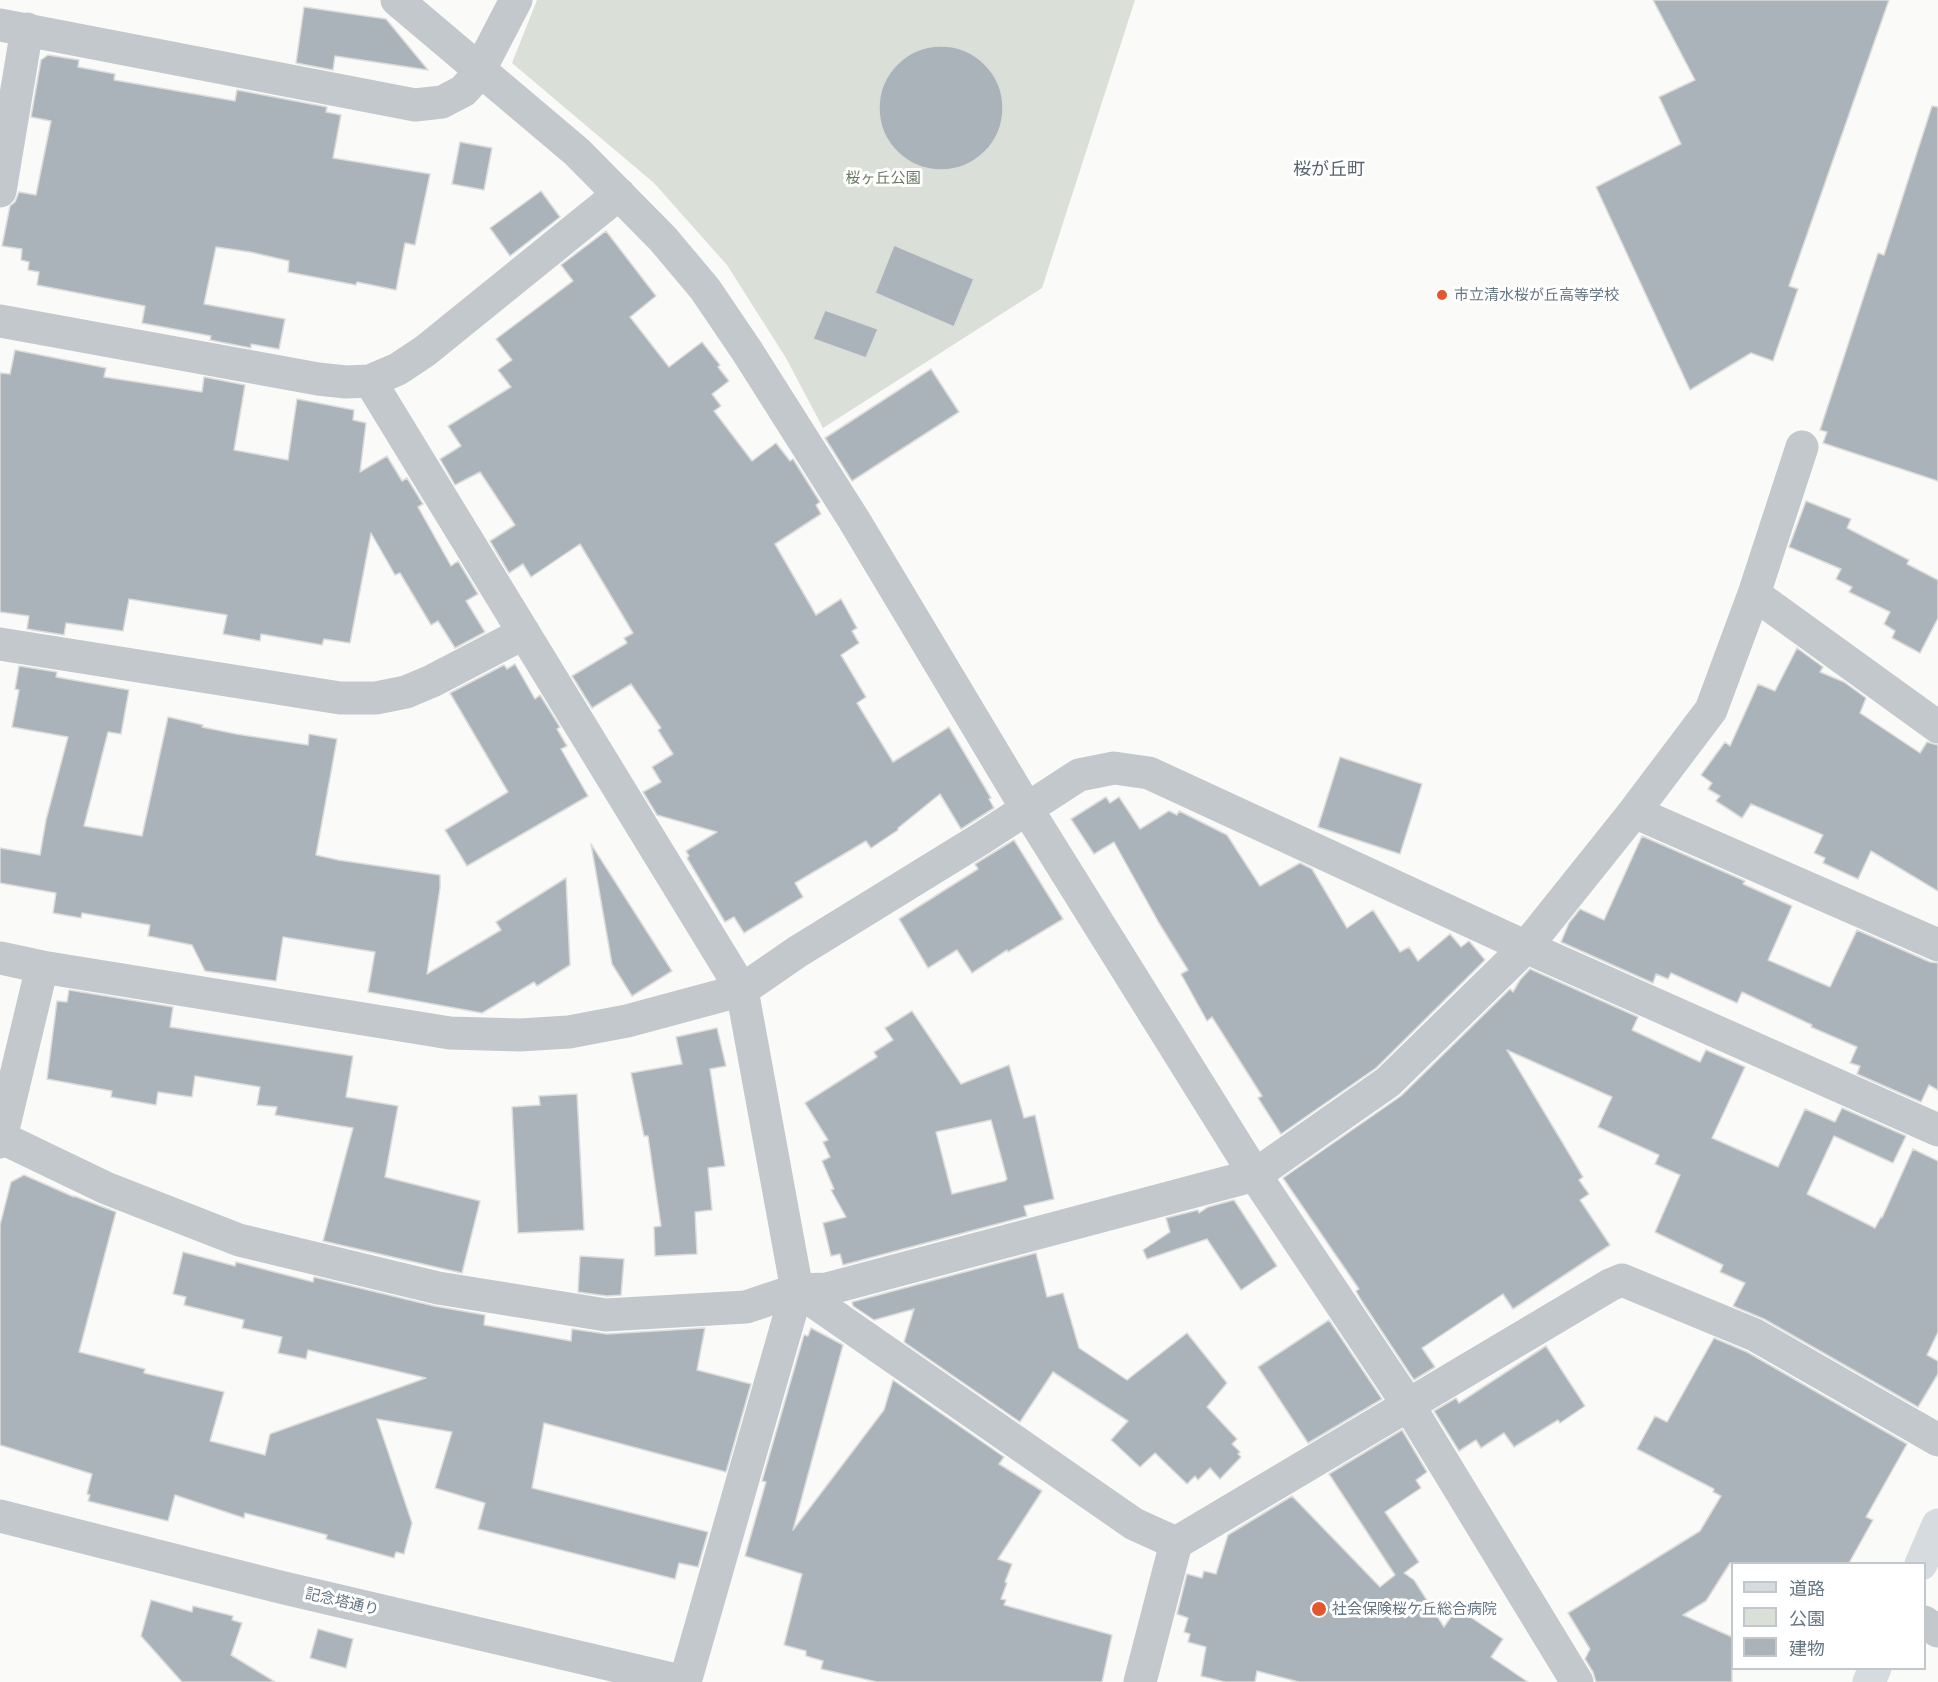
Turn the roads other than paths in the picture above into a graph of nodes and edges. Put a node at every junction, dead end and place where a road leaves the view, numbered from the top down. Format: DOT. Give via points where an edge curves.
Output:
graph roads {
  1 [pos="397,0"];
  2 [pos="516,0"];
  3 [pos="13,27"];
  4 [pos="480,70"];
  5 [pos="0,191"];
  6 [pos="619,194"];
  7 [pos="0,321"];
  8 [pos="370,381"];
  9 [pos="1802,447"];
  10 [pos="1754,594"];
  11 [pos="524,633"];
  12 [pos="0,644"];
  13 [pos="1938,727"];
  14 [pos="1027,809"];
  15 [pos="1634,812"];
  16 [pos="1938,945"];
  17 [pos="1526,947"];
  18 [pos="0,958"];
  19 [pos="42,967"];
  20 [pos="742,990"];
  21 [pos="1938,1130"];
  22 [pos="0,1139"];
  23 [pos="1255,1175"];
  24 [pos="797,1290"];
  25 [pos="1409,1406"];
  26 [pos="1938,1440"];
  27 [pos="0,1516"];
  28 [pos="1938,1525"];
  29 [pos="1176,1543"];
  30 [pos="1921,1562"];
  31 [pos="685,1682"];
  32 [pos="1140,1682"];
  33 [pos="1577,1682"];
  1 -- 4 [label="street"];
  2 -- 4 [label="street"];
  3 -- 4 [label="street" via="414,105 442,102 463,91"];
  3 -- 5 [label="street"];
  4 -- 6 [label="street" via="577,152"];
  6 -- 8 [label="street" via="425,351"];
  6 -- 14 [label="street" via="705,289 747,351 854,520"];
  7 -- 8 [label="street" via="318,379"];
  8 -- 11 [label="street"];
  9 -- 10 [label="street"];
  10 -- 13 [label="street"];
  10 -- 15 [label="street" via="1711,710"];
  11 -- 12 [label="street" via="432,681 376,698 340,698"];
  11 -- 20 [label="street"];
  14 -- 17 [label="street" via="1079,775 1114,768 1149,773"];
  14 -- 20 [label="street"];
  14 -- 23 [label="street"];
  15 -- 16 [label="street"];
  15 -- 17 [label="street"];
  17 -- 21 [label="street"];
  17 -- 23 [label="street" via="1388,1082"];
  18 -- 19 [label="street"];
  19 -- 20 [label="street" via="450,1033 569,1032"];
  19 -- 22 [label="street"];
  20 -- 24 [label="street"];
  22 -- 24 [label="street" via="106,1188 239,1240 438,1288 606,1315 746,1307"];
  23 -- 24 [label="street" via="827,1289"];
  23 -- 25 [label="street"];
  24 -- 29 [label="street" via="1134,1524"];
  24 -- 31 [label="street"];
  25 -- 26 [label="street" via="1622,1280 1755,1335"];
  25 -- 29 [label="street"];
  25 -- 33 [label="street"];
  27 -- 31 [label="street, 記念塔通り" via="280,1587"];
  28 -- 30 [label="main road"];
  29 -- 32 [label="street"];
}
